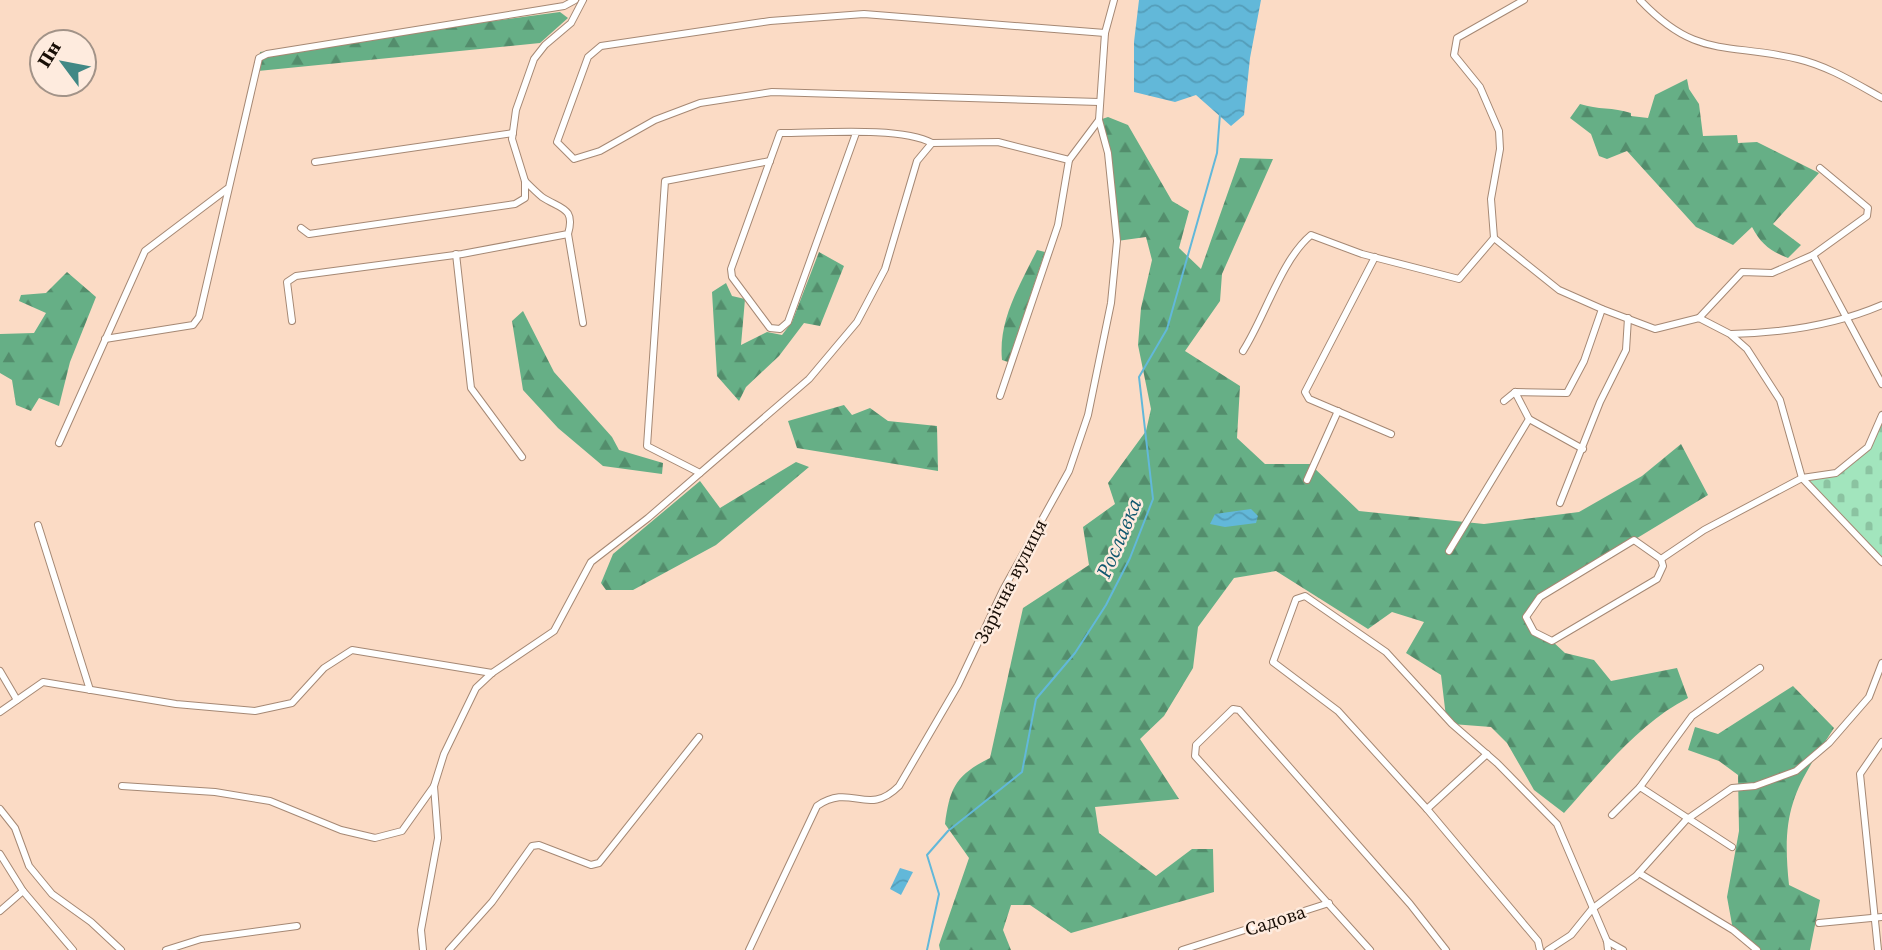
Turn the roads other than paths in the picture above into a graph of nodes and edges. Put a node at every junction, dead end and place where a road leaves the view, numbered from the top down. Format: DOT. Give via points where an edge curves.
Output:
graph roads {
  1 [pos="575,0"];
  2 [pos="583,0"];
  3 [pos="1114,0"];
  4 [pos="1524,0"];
  5 [pos="1640,0"];
  6 [pos="1105,33"];
  7 [pos="1882,98"];
  8 [pos="1099,102"];
  9 [pos="1099,120"];
  10 [pos="513,133"];
  11 [pos="856,133"];
  12 [pos="932,143"];
  13 [pos="1069,160"];
  14 [pos="770,161"];
  15 [pos="315,162"];
  16 [pos="1820,168"];
  17 [pos="525,181"];
  18 [pos="229,188"];
  19 [pos="301,228"];
  20 [pos="568,234"];
  21 [pos="1494,238"];
  22 [pos="456,254"];
  23 [pos="1813,255"];
  24 [pos="1375,257"];
  25 [pos="1882,305"];
  26 [pos="1602,309"];
  27 [pos="1628,318"];
  28 [pos="1699,318"];
  29 [pos="1847,320"];
  30 [pos="292,321"];
  31 [pos="583,323"];
  32 [pos="1730,334"];
  33 [pos="106,339"];
  34 [pos="1244,351"];
  35 [pos="1882,384"];
  36 [pos="1515,391"];
  37 [pos="1000,396"];
  38 [pos="1504,401"];
  39 [pos="1338,411"];
  40 [pos="1882,415"];
  41 [pos="1529,419"];
  42 [pos="1391,433"];
  43 [pos="59,443"];
  44 [pos="1583,449"];
  45 [pos="522,457"];
  46 [pos="701,472"];
  47 [pos="1802,478"];
  48 [pos="1307,480"];
  49 [pos="1560,503"];
  50 [pos="38,525"];
  51 [pos="1449,551"];
  52 [pos="1661,559"];
  53 [pos="1882,562"];
  54 [pos="1882,663"];
  55 [pos="1760,668"];
  56 [pos="0,671"];
  57 [pos="492,673"];
  58 [pos="90,690"];
  59 [pos="17,700"];
  60 [pos="0,712"];
  61 [pos="699,737"];
  62 [pos="1882,741"];
  63 [pos="1487,754"];
  64 [pos="121,786"];
  65 [pos="434,786"];
  66 [pos="1640,787"];
  67 [pos="0,809"];
  68 [pos="1427,809"];
  69 [pos="1612,815"];
  70 [pos="1689,818"];
  71 [pos="1732,847"];
  72 [pos="0,854"];
  73 [pos="1639,873"];
  74 [pos="23,891"];
  75 [pos="1329,903"];
  76 [pos="1592,909"];
  77 [pos="0,911"];
  78 [pos="1878,917"];
  79 [pos="1819,923"];
  80 [pos="297,926"];
  81 [pos="1607,941"];
  82 [pos="73,950"];
  83 [pos="121,950"];
  84 [pos="166,950"];
  85 [pos="423,950"];
  86 [pos="449,950"];
  87 [pos="749,950"];
  88 [pos="1182,950"];
  89 [pos="1370,950"];
  90 [pos="1446,950"];
  91 [pos="1539,950"];
  92 [pos="1548,950"];
  93 [pos="1608,950"];
  94 [pos="1623,950"];
  95 [pos="1757,950"];
  96 [pos="1878,950"];
  1 -- 18 [label="street" via="564,6 259,58"];
  2 -- 10 [label="street" via="571,23 534,59"];
  3 -- 6 [label="street, Зарічна вулиця"];
  4 -- 21 [label="street" via="1457,38 1453,47 1454,55 1479,87 1499,131 1491,199"];
  5 -- 7 [label="street" via="1668,27 1701,44 1799,59 1843,75"];
  6 -- 8 [label="street, Зарічна вулиця"];
  6 -- 8 [label="street" via="864,14 770,20 601,46 589,57 557,142 574,159 700,103 772,92"];
  8 -- 9 [label="street, Зарічна вулиця"];
  9 -- 13 [label="street"];
  9 -- 87 [label="street, Зарічна вулиця" via="1108,153 1117,242 1101,357 1069,471 900,786 883,800 842,795 817,806"];
  10 -- 15 [label="street"];
  10 -- 17 [label="street"];
  11 -- 12 [label="street" via="919,136"];
  11 -- 14 [label="street" via="780,133"];
  11 -- 14 [label="street" via="788,321 780,329 769,328 731,269"];
  12 -- 13 [label="street" via="998,142"];
  12 -- 46 [label="street" via="917,161 885,269 857,322 809,379"];
  13 -- 37 [label="street" via="1058,225"];
  14 -- 46 [label="street" via="665,181 647,446"];
  16 -- 23 [label="street" via="1868,208 1867,216"];
  17 -- 19 [label="street" via="526,198 515,204 309,234"];
  17 -- 20 [label="street" via="567,210 572,221"];
  18 -- 33 [label="street" via="145,251"];
  18 -- 33 [label="street" via="199,317 193,325"];
  20 -- 22 [label="street"];
  20 -- 31 [label="street"];
  21 -- 24 [label="street" via="1459,279"];
  21 -- 26 [label="street" via="1559,290"];
  22 -- 30 [label="street" via="296,276 287,282"];
  22 -- 45 [label="street" via="471,388"];
  23 -- 28 [label="street" via="1773,273 1742,272"];
  23 -- 29 [label="street"];
  24 -- 34 [label="street" via="1311,235 1297,246"];
  24 -- 39 [label="street" via="1306,392 1309,399"];
  25 -- 29 [label="street"];
  26 -- 27 [label="street"];
  26 -- 36 [label="street" via="1567,393"];
  27 -- 28 [label="street" via="1655,329"];
  27 -- 44 [label="street" via="1626,350"];
  28 -- 32 [label="street"];
  29 -- 32 [label="street" via="1771,333"];
  29 -- 35 [label="street"];
  32 -- 47 [label="street" via="1747,349 1780,400"];
  33 -- 43 [label="street"];
  36 -- 38 [label="street"];
  36 -- 41 [label="street"];
  39 -- 42 [label="street"];
  39 -- 48 [label="street"];
  40 -- 47 [label="street" via="1868,447 1836,473"];
  41 -- 44 [label="street"];
  41 -- 51 [label="street"];
  44 -- 49 [label="street"];
  46 -- 57 [label="street" via="591,562 554,631"];
  47 -- 52 [label="street" via="1704,530"];
  47 -- 53 [label="street"];
  50 -- 58 [label="street"];
  52 -- 52 [label="street" via="1634,540 1540,597 1526,617 1534,632 1552,641 1657,579"];
  54 -- 70 [label="street" via="1869,697 1829,743 1796,771 1755,786 1732,788"];
  55 -- 66 [label="street" via="1692,716"];
  56 -- 59 [label="street"];
  57 -- 58 [label="street" via="352,650 324,668 292,703 255,711"];
  57 -- 65 [label="street" via="474,691"];
  58 -- 59 [label="street" via="43,682"];
  59 -- 60 [label="street"];
  61 -- 86 [label="street" via="598,863 591,865 532,846 492,902"];
  62 -- 78 [label="street" via="1860,774"];
  63 -- 68 [label="street"];
  63 -- 68 [label="street" via="1452,724 1386,652 1305,596 1296,599 1273,662 1338,710"];
  63 -- 76 [label="street" via="1557,824"];
  64 -- 65 [label="street" via="270,801 341,830 375,838 402,831"];
  65 -- 85 [label="street" via="438,838 421,930"];
  66 -- 69 [label="street"];
  66 -- 70 [label="street"];
  67 -- 83 [label="street" via="15,828 29,866 52,894"];
  68 -- 91 [label="street" via="1538,941"];
  70 -- 71 [label="street"];
  70 -- 73 [label="street"];
  72 -- 74 [label="street"];
  73 -- 76 [label="street"];
  73 -- 95 [label="street" via="1733,930"];
  74 -- 77 [label="street"];
  74 -- 82 [label="street"];
  75 -- 88 [label="street, Садова"];
  75 -- 89 [label="street"];
  75 -- 90 [label="street" via="1195,757 1196,745 1233,709 1239,710"];
  76 -- 81 [label="street"];
  76 -- 92 [label="street" via="1571,935"];
  78 -- 79 [label="street"];
  78 -- 96 [label="street"];
  80 -- 84 [label="street" via="201,939"];
  81 -- 93 [label="street"];
  81 -- 94 [label="street"];
}
